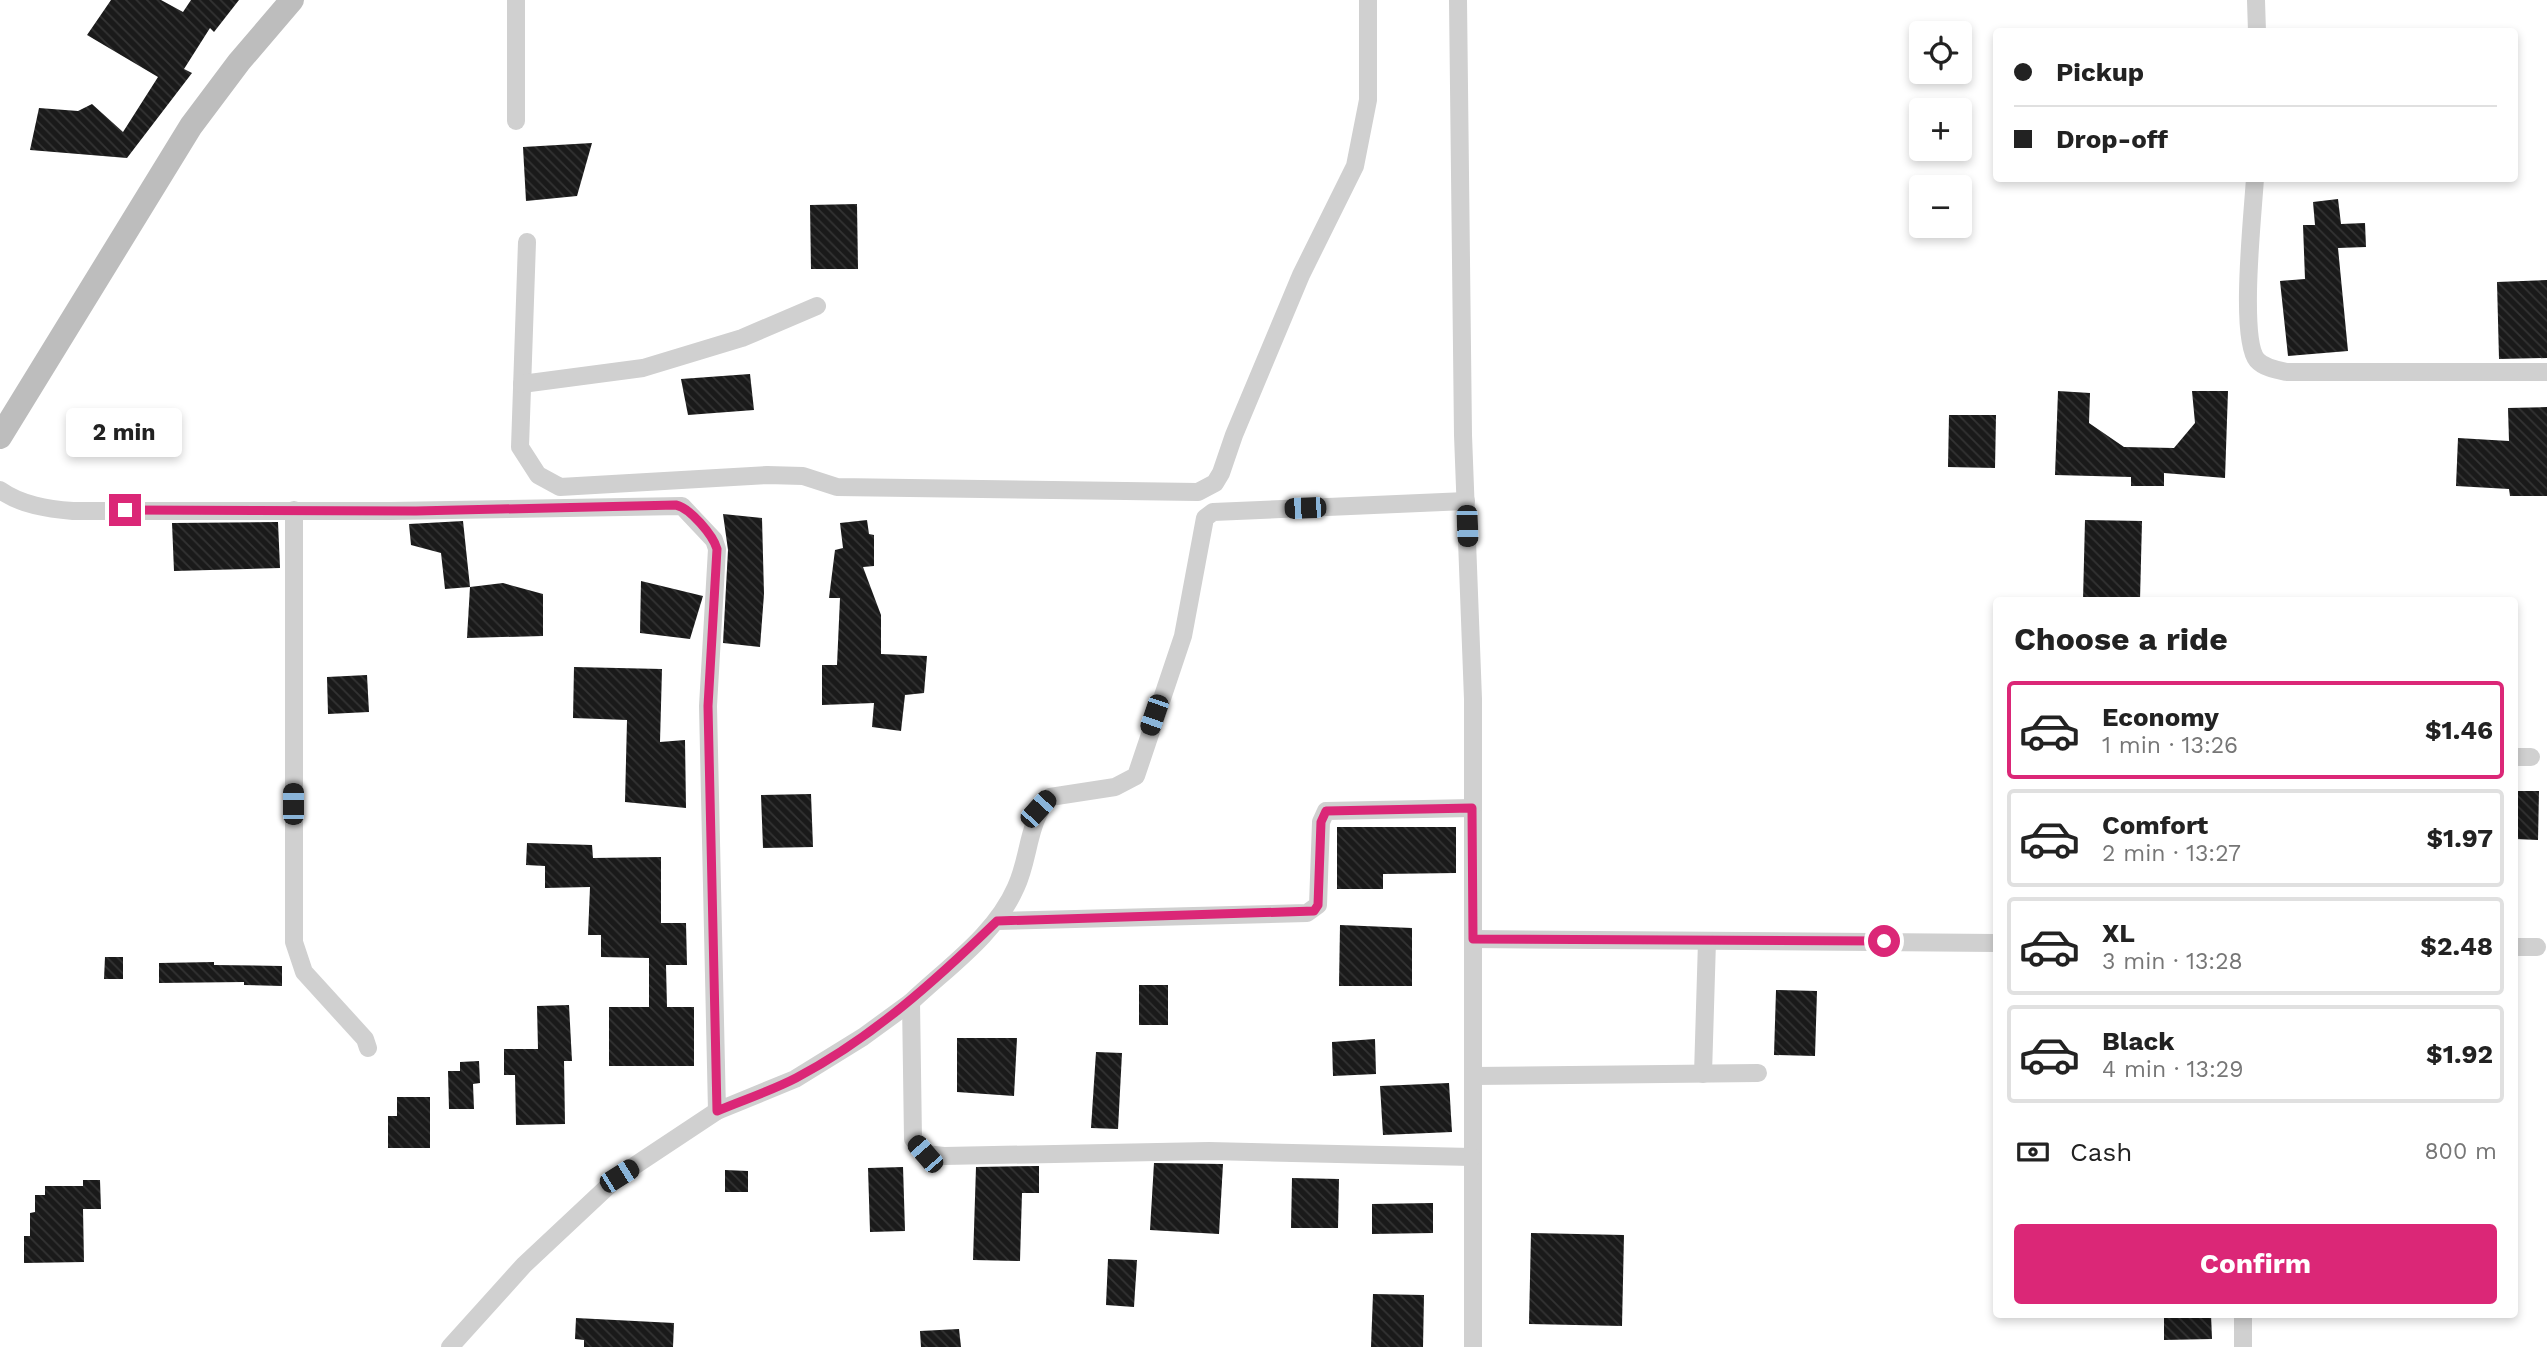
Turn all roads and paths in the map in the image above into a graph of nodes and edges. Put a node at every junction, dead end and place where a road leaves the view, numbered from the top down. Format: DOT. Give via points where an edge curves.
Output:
graph roads {
  1 [pos="292,0"];
  2 [pos="516,0"];
  3 [pos="1368,0"];
  4 [pos="1458,0"];
  5 [pos="2256,0"];
  6 [pos="2257,28"];
  7 [pos="516,121"];
  8 [pos="2255,182"];
  9 [pos="527,242"];
  10 [pos="817,306"];
  11 [pos="2547,372"];
  12 [pos="522,384"];
  13 [pos="0,437"];
  14 [pos="0,490"];
  15 [pos="1466,501"];
  16 [pos="294,510"];
  17 [pos="1472,808"];
  18 [pos="997,921"];
  19 [pos="1473,939"];
  20 [pos="1706,941"];
  21 [pos="1993,943"];
  22 [pos="2518,947"];
  23 [pos="2538,947"];
  24 [pos="911,1002"];
  25 [pos="368,1048"];
  26 [pos="1758,1073"];
  27 [pos="1703,1074"];
  28 [pos="1473,1076"];
  29 [pos="717,1111"];
  30 [pos="1472,1157"];
  31 [pos="2243,1318"];
  32 [pos="450,1347"];
  33 [pos="1473,1347"];
  34 [pos="2243,1347"];
  1 -- 13 [label="main road" via="191,126"];
  2 -- 7 [label="street"];
  3 -- 12 [label="street" via="1368,100 1355,166 1301,275 1221,473 1208,488 1170,492 837,487 803,476 767,474 560,487 538,475 520,447"];
  4 -- 15 [label="street"];
  5 -- 6 [label="street"];
  8 -- 11 [label="street" via="2247,333 2257,361 2287,372"];
  9 -- 12 [label="street"];
  10 -- 12 [label="street" via="742,338 643,368"];
  14 -- 16 [label="street" via="13,500 54,510"];
  15 -- 17 [label="street"];
  15 -- 18 [label="street" via="1213,512 1205,518 1183,636 1136,776 1115,787 1050,797 1038,809 1017,885"];
  16 -- 25 [label="street" via="294,942 304,972 365,1039"];
  16 -- 29 [label="street" via="676,505 686,509 714,540 708,706"];
  17 -- 18 [label="street" via="1326,811 1321,822 1318,905 1307,913"];
  17 -- 19 [label="street"];
  18 -- 24 [label="street"];
  19 -- 20 [label="street"];
  19 -- 28 [label="street"];
  20 -- 21 [label="street"];
  20 -- 27 [label="street"];
  22 -- 23 [label="street"];
  24 -- 29 [label="street" via="794,1079"];
  24 -- 30 [label="street" via="913,1139 925,1154 1209,1151"];
  26 -- 27 [label="street"];
  27 -- 28 [label="street"];
  28 -- 30 [label="street"];
  29 -- 32 [label="street" via="619,1176 524,1265"];
  30 -- 33 [label="street"];
  31 -- 34 [label="street"];
}
